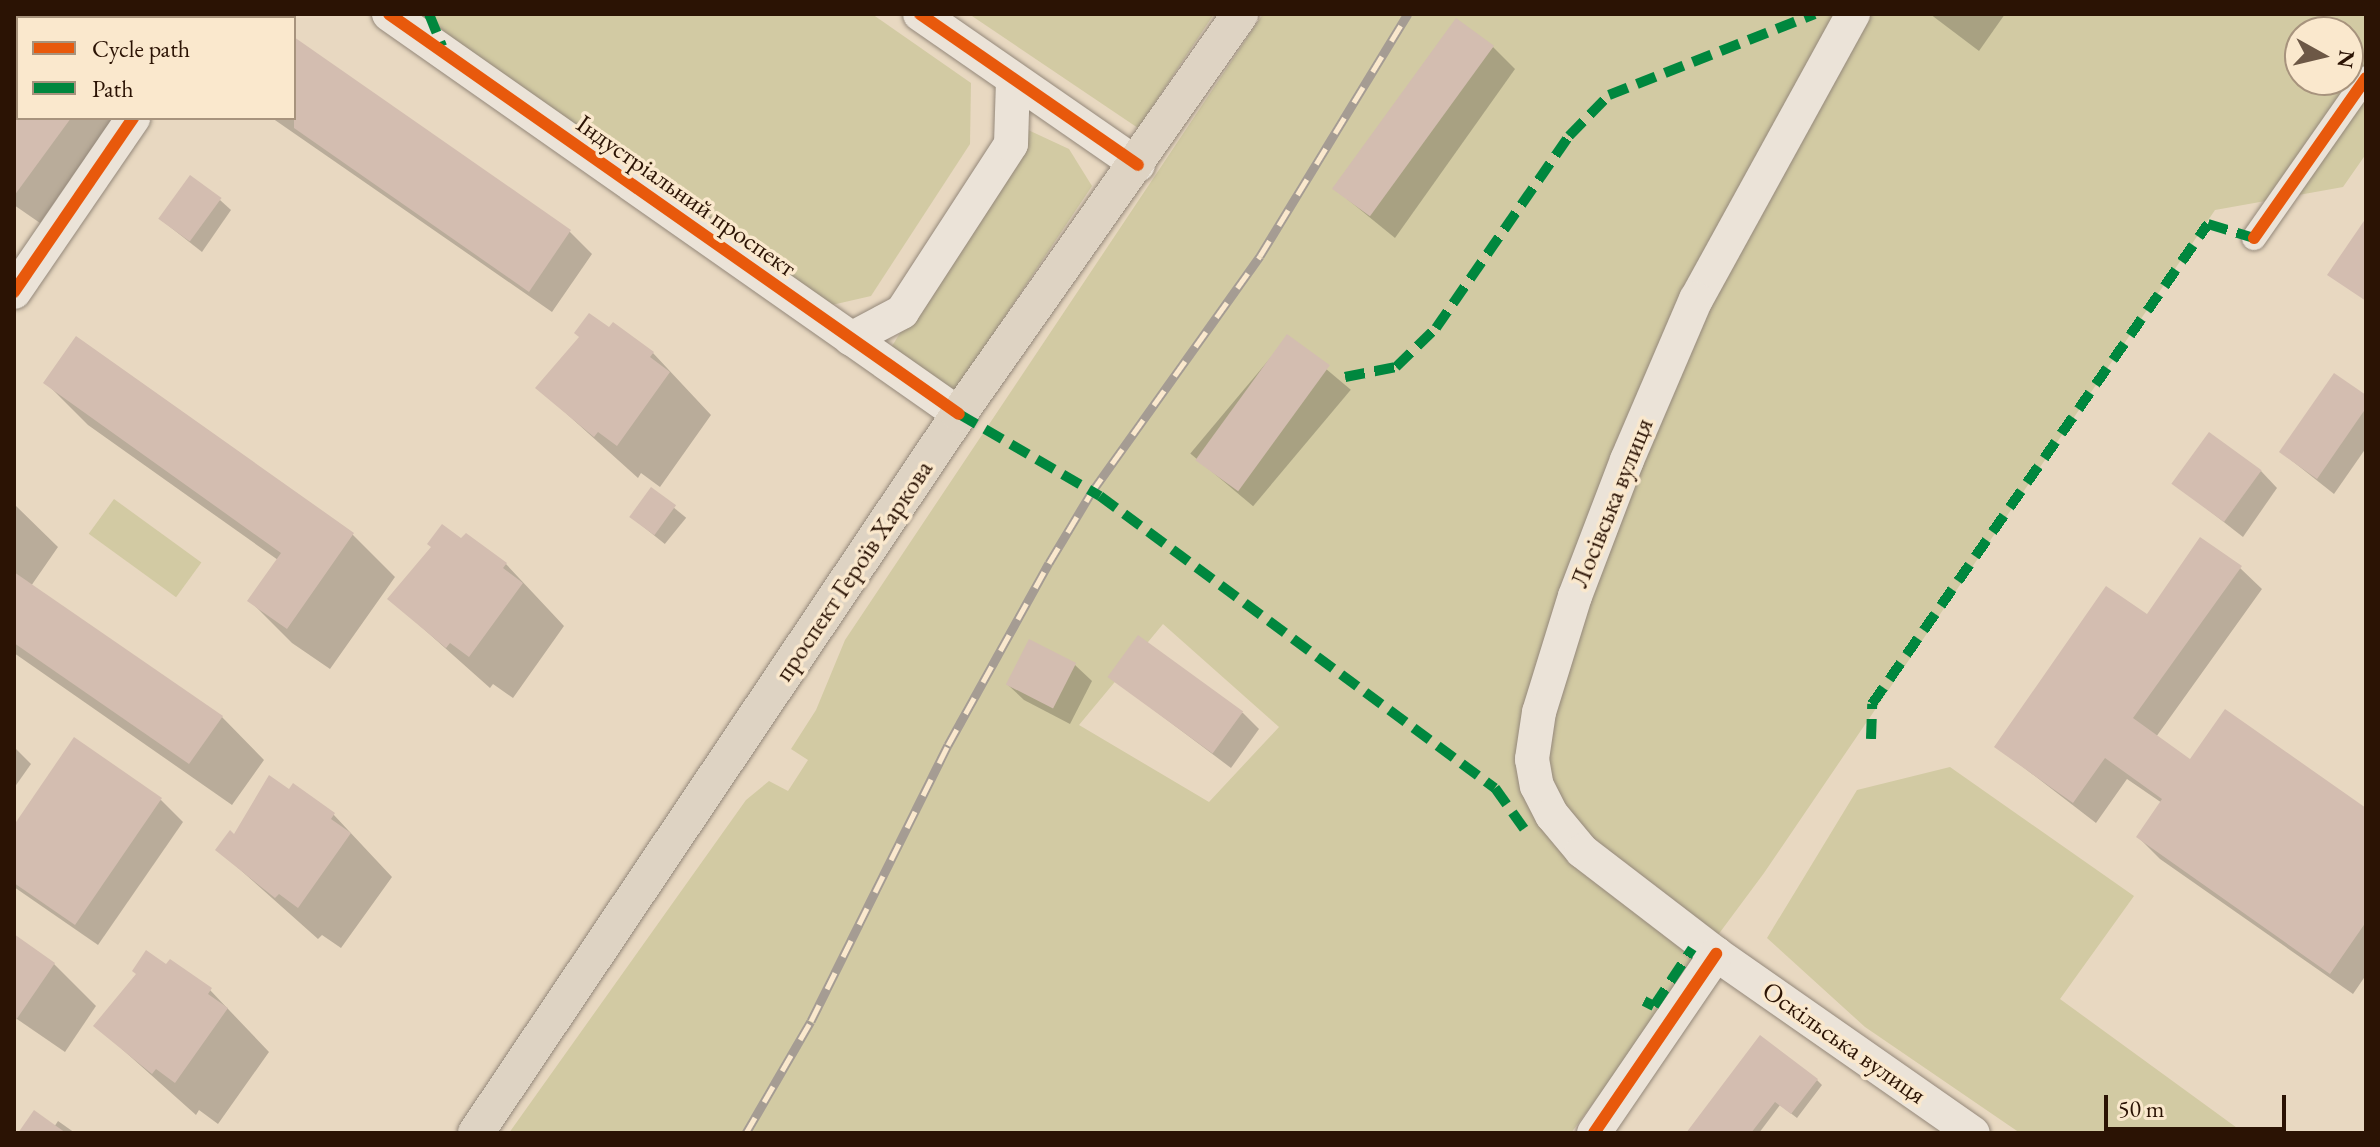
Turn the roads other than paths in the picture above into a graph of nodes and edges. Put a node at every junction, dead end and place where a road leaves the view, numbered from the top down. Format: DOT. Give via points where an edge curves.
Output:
graph roads {
  1 [pos="389,14"];
  2 [pos="920,14"];
  3 [pos="1240,14"];
  4 [pos="1853,14"];
  5 [pos="2366,78"];
  6 [pos="1013,79"];
  7 [pos="132,120"];
  8 [pos="1138,165"];
  9 [pos="2254,238"];
  10 [pos="14,292"];
  11 [pos="851,339"];
  12 [pos="959,414"];
  13 [pos="1716,954"];
  14 [pos="476,1133"];
  15 [pos="1594,1133"];
  16 [pos="1973,1133"];
  1 -- 11 [label="street, Індустріальний проспект"];
  2 -- 6 [label="street"];
  3 -- 8 [label="main road, проспект Героїв Харкова"];
  4 -- 13 [label="street, Лосівська вулиця" via="1696,299 1575,596 1534,743 1537,786 1552,815 1582,851"];
  5 -- 9 [label="street"];
  6 -- 8 [label="street"];
  6 -- 11 [label="street" via="1011,144 902,312"];
  7 -- 10 [label="street"];
  8 -- 12 [label="main road, проспект Героїв Харкова"];
  11 -- 12 [label="street, Індустріальний проспект"];
  12 -- 14 [label="main road, проспект Героїв Харкова"];
  13 -- 15 [label="street"];
  13 -- 16 [label="street, Оскільська вулиця"];
}
